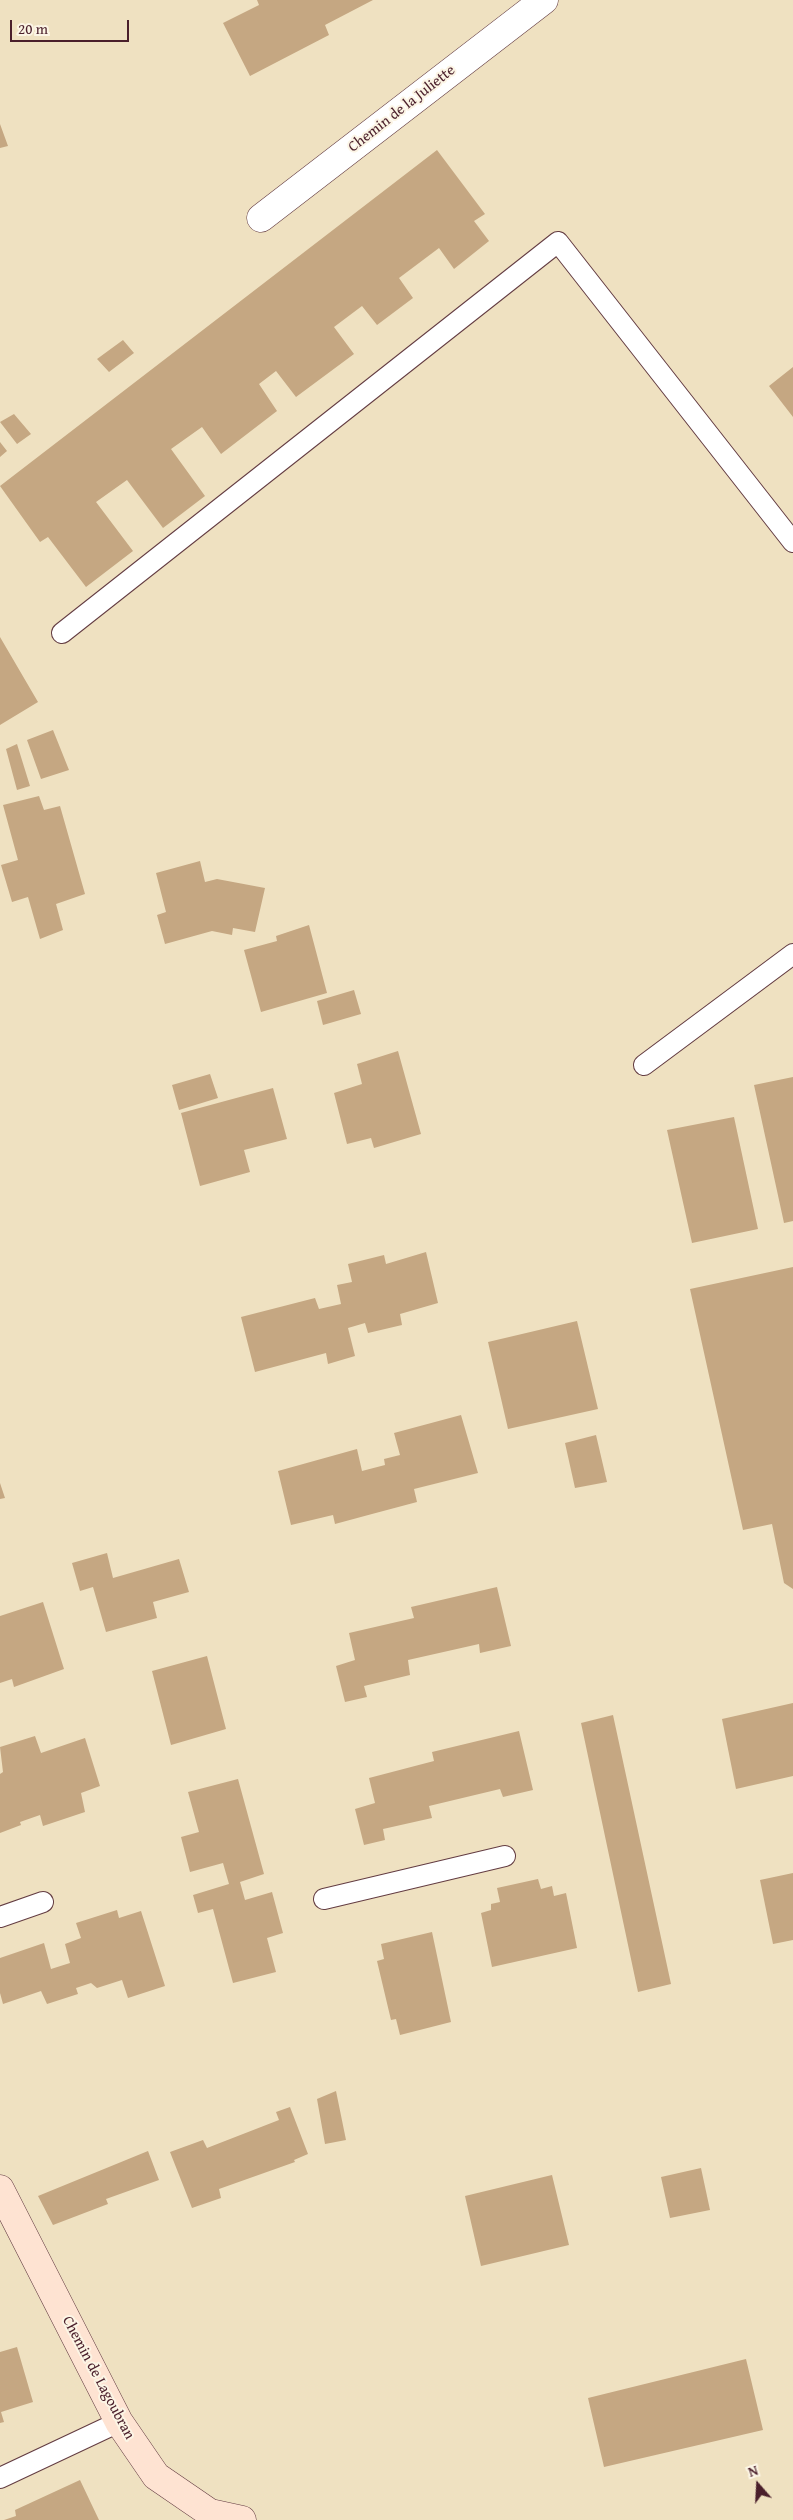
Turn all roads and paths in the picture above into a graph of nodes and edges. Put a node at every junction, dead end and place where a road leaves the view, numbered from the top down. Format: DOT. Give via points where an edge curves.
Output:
graph roads {
  1 [pos="544,0"];
  2 [pos="261,218"];
  3 [pos="793,542"];
  4 [pos="62,632"];
  5 [pos="793,954"];
  6 [pos="644,1065"];
  7 [pos="504,1856"];
  8 [pos="324,1899"];
  9 [pos="43,1902"];
  10 [pos="0,1917"];
  11 [pos="0,2189"];
  12 [pos="119,2422"];
  13 [pos="0,2478"];
  14 [pos="242,2520"];
  1 -- 2 [label="street, Chemin de la Juliette"];
  3 -- 4 [label="lane" via="558,242"];
  5 -- 6 [label="lane"];
  7 -- 8 [label="lane"];
  9 -- 10 [label="lane"];
  11 -- 12 [label="main road, Chemin de Lagoubran"];
  12 -- 13 [label="lane"];
  12 -- 14 [label="main road, Chemin de Lagoubran" via="156,2476 210,2513"];
}
